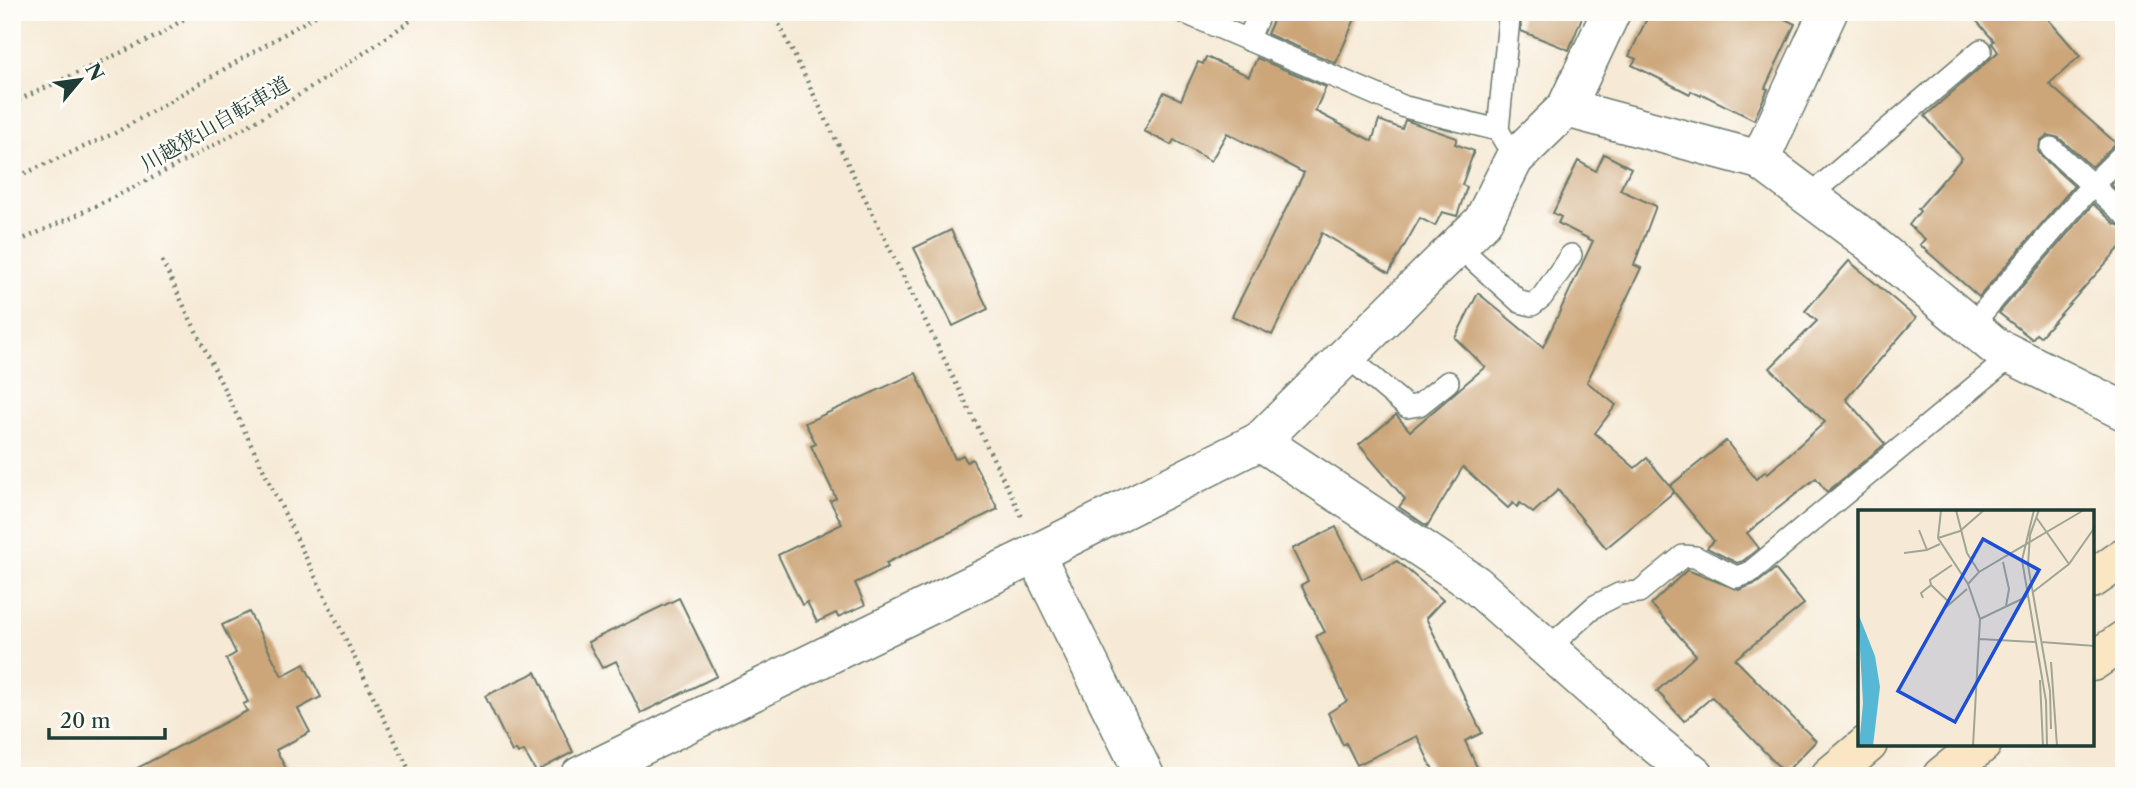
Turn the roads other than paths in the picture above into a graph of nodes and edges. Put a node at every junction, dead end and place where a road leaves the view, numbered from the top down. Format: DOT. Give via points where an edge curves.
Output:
graph roads {
  1 [pos="1183,12"];
  2 [pos="1260,12"];
  3 [pos="1611,12"];
  4 [pos="1828,12"];
  5 [pos="1510,19"];
  6 [pos="1248,40"];
  7 [pos="1981,50"];
  8 [pos="1566,108"];
  9 [pos="1506,144"];
  10 [pos="2052,148"];
  11 [pos="2124,153"];
  12 [pos="1760,160"];
  13 [pos="2092,185"];
  14 [pos="1809,196"];
  15 [pos="2124,214"];
  16 [pos="1458,246"];
  17 [pos="1571,255"];
  18 [pos="1971,326"];
  19 [pos="1346,355"];
  20 [pos="2012,355"];
  21 [pos="1448,382"];
  22 [pos="2124,411"];
  23 [pos="1260,440"];
  24 [pos="1035,554"];
  25 [pos="2124,557"];
  26 [pos="2094,578"];
  27 [pos="2124,640"];
  28 [pos="1548,648"];
  29 [pos="2094,661"];
  30 [pos="1866,746"];
  31 [pos="1980,746"];
  32 [pos="580,776"];
  33 [pos="1145,776"];
  34 [pos="1695,776"];
  35 [pos="1830,776"];
  36 [pos="1942,776"];
  1 -- 6 [label="lane"];
  2 -- 6 [label="lane"];
  3 -- 8 [label="street"];
  4 -- 12 [label="street"];
  5 -- 9 [label="lane"];
  6 -- 9 [label="lane"];
  7 -- 14 [label="lane"];
  8 -- 9 [label="street"];
  8 -- 12 [label="street"];
  9 -- 16 [label="street" via="1483,221"];
  10 -- 13 [label="lane"];
  11 -- 13 [label="lane"];
  12 -- 14 [label="street"];
  13 -- 15 [label="lane"];
  13 -- 18 [label="lane"];
  14 -- 18 [label="street"];
  16 -- 17 [label="lane" via="1520,302 1532,304"];
  16 -- 19 [label="street"];
  18 -- 20 [label="street"];
  19 -- 21 [label="lane" via="1407,407 1419,405"];
  19 -- 23 [label="street"];
  20 -- 22 [label="street"];
  20 -- 28 [label="lane" via="1749,573 1736,577 1683,556 1639,592 1619,594 1595,606"];
  23 -- 24 [label="street"];
  23 -- 28 [label="street" via="1475,584"];
  24 -- 32 [label="street"];
  24 -- 33 [label="street"];
  25 -- 26 [label="main road"];
  27 -- 29 [label="main road"];
  28 -- 34 [label="street"];
  30 -- 35 [label="main road"];
  31 -- 36 [label="main road"];
}
